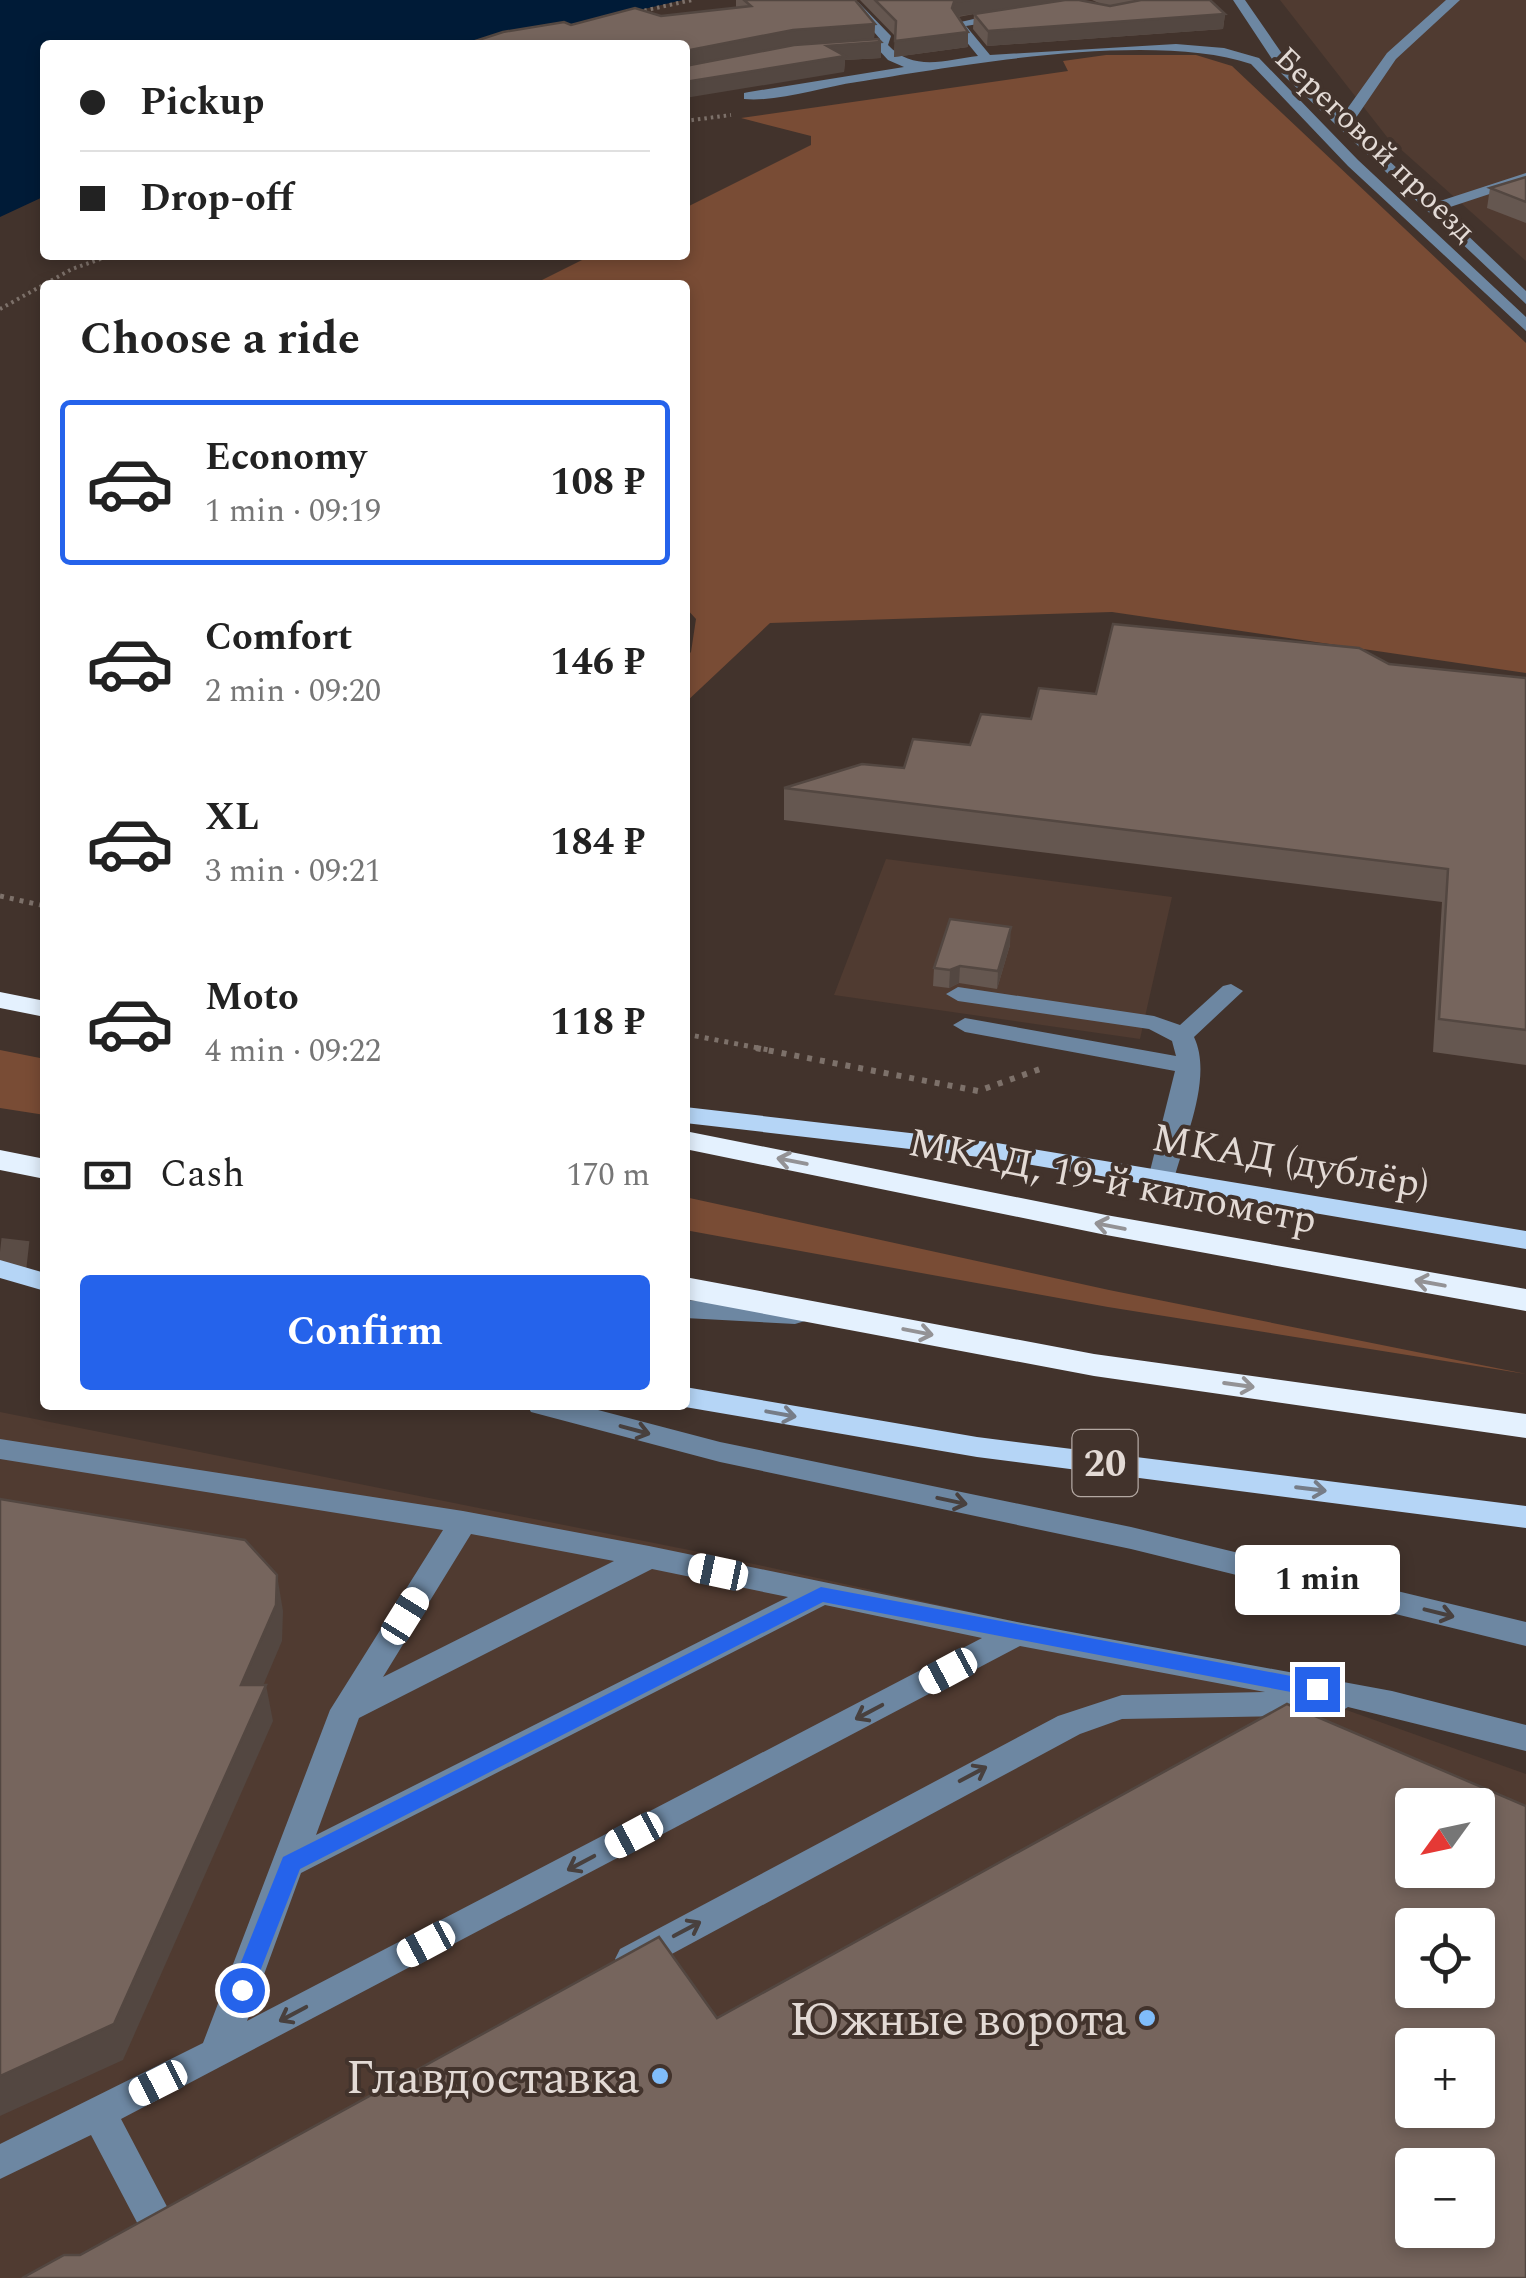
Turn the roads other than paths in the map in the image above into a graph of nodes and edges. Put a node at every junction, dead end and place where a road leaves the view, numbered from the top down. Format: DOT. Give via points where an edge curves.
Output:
graph roads {
  1 [pos="1240,0"];
  2 [pos="1454,0"];
  3 [pos="858,6"];
  4 [pos="1017,14"];
  5 [pos="1237,25"];
  6 [pos="882,46"];
  7 [pos="864,47"];
  8 [pos="986,58"];
  9 [pos="1255,61"];
  10 [pos="918,68"];
  11 [pos="748,96"];
  12 [pos="1344,126"];
  13 [pos="1526,177"];
  14 [pos="1430,210"];
  15 [pos="1526,299"];
  16 [pos="1526,326"];
  17 [pos="1230,991"];
  18 [pos="958,994"];
  19 [pos="0,1000"];
  20 [pos="40,1008"];
  21 [pos="966,1024"];
  22 [pos="1182,1036"];
  23 [pos="1189,1066"];
  24 [pos="690,1117"];
  25 [pos="690,1141"];
  26 [pos="0,1160"];
  27 [pos="40,1168"];
  28 [pos="1161,1179"];
  29 [pos="1526,1240"];
  30 [pos="0,1269"];
  31 [pos="40,1281"];
  32 [pos="690,1289"];
  33 [pos="1526,1300"];
  34 [pos="690,1309"];
  35 [pos="844,1318"];
  36 [pos="690,1398"];
  37 [pos="560,1410"];
  38 [pos="1526,1426"];
  39 [pos="0,1449"];
  40 [pos="1526,1517"];
  41 [pos="464,1522"];
  42 [pos="649,1557"];
  43 [pos="821,1594"];
  44 [pos="1017,1634"];
  45 [pos="1526,1634"];
  46 [pos="1392,1703"];
  47 [pos="346,1710"];
  48 [pos="1526,1738"];
  49 [pos="291,1863"];
  50 [pos="604,1974"];
  51 [pos="217,2054"];
  52 [pos="98,2113"];
  53 [pos="0,2162"];
  54 [pos="190,2201"];
  1 -- 12 [label="street" via="1287,72"];
  2 -- 12 [label="street" via="1415,27"];
  3 -- 6 [label="street" via="887,39"];
  4 -- 8 [label="street" via="958,24"];
  5 -- 9 [label="street" via="1256,50"];
  6 -- 7 [label="street"];
  6 -- 10 [label="street"];
  8 -- 9 [label="street, Береговой проезд" via="1210,48"];
  8 -- 10 [label="street, Береговой проезд"];
  9 -- 16 [label="street, Береговой проезд"];
  10 -- 11 [label="street, Береговой проезд"];
  12 -- 14 [label="street"];
  13 -- 14 [label="street"];
  14 -- 15 [label="street"];
  17 -- 22 [label="street"];
  18 -- 22 [label="street" via="1154,1023"];
  19 -- 20 [label="highway"];
  21 -- 23 [label="street"];
  22 -- 23 [label="street" via="1190,1048"];
  23 -- 28 [label="street"];
  24 -- 28 [label="main road, МКАД (дублёр)" via="997,1151"];
  33 -- 25 [label="highway, МКАД, 19-й километр, one-way"];
  26 -- 27 [label="highway"];
  28 -- 29 [label="main road, МКАД (дублёр)"];
  30 -- 31 [label="main road"];
  32 -- 35 [label="highway"];
  34 -- 35 [label="street"];
  35 -- 38 [label="highway, one-way" via="1094,1365"];
  36 -- 40 [label="main road, 20, one-way" via="977,1447"];
  37 -- 45 [label="street, one-way"];
  39 -- 41 [label="street"];
  41 -- 42 [label="street"];
  41 -- 47 [label="street"];
  42 -- 43 [label="street"];
  42 -- 47 [label="street"];
  43 -- 44 [label="street"];
  43 -- 49 [label="street"];
  44 -- 46 [label="street"];
  44 -- 51 [label="street, one-way"];
  46 -- 48 [label="street"];
  50 -- 46 [label="street, one-way" via="980,1770 1122,1707"];
  47 -- 49 [label="street"];
  49 -- 51 [label="street"];
  51 -- 52 [label="street"];
  52 -- 53 [label="street"];
  52 -- 54 [label="street" via="140,2228"];
}
